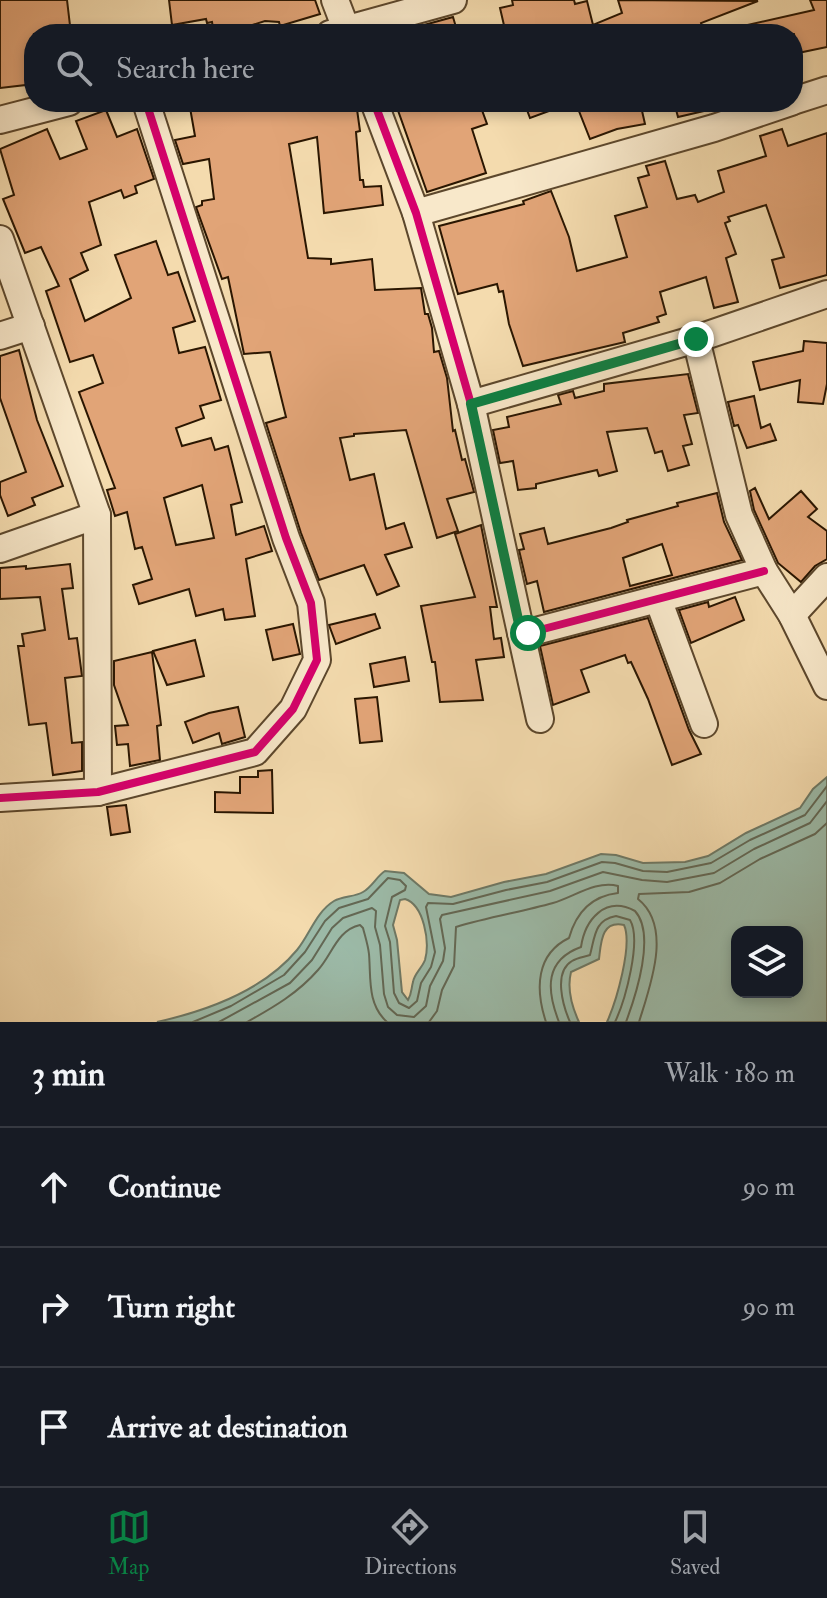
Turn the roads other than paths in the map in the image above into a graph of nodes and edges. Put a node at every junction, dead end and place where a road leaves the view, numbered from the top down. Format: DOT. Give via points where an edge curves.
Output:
graph roads {
  1 [pos="335,0"];
  2 [pos="453,0"];
  3 [pos="339,24"];
  4 [pos="372,24"];
  5 [pos="827,90"];
  6 [pos="803,98"];
  7 [pos="31,112"];
  8 [pos="149,112"];
  9 [pos="378,112"];
  10 [pos="761,112"];
  11 [pos="0,120"];
  12 [pos="416,213"];
  13 [pos="0,239"];
  14 [pos="827,294"];
  15 [pos="31,326"];
  16 [pos="0,336"];
  17 [pos="696,339"];
  18 [pos="471,404"];
  19 [pos="97,515"];
  20 [pos="0,549"];
  21 [pos="764,571"];
  22 [pos="827,577"];
  23 [pos="658,599"];
  24 [pos="792,615"];
  25 [pos="521,633"];
  26 [pos="827,686"];
  27 [pos="540,719"];
  28 [pos="704,724"];
  29 [pos="98,792"];
  30 [pos="0,798"];
  1 -- 3 [label="street"];
  2 -- 4 [label="street"];
  5 -- 6 [label="street"];
  7 -- 11 [label="street"];
  8 -- 29 [label="street" via="311,603 317,660 293,709 255,752"];
  9 -- 12 [label="street"];
  10 -- 12 [label="street"];
  12 -- 18 [label="street"];
  13 -- 15 [label="street"];
  14 -- 17 [label="street"];
  15 -- 16 [label="street"];
  15 -- 19 [label="street"];
  17 -- 18 [label="street"];
  17 -- 21 [label="street" via="731,490"];
  18 -- 25 [label="street"];
  19 -- 20 [label="street"];
  19 -- 29 [label="street"];
  21 -- 23 [label="street"];
  21 -- 24 [label="street"];
  22 -- 24 [label="street"];
  23 -- 25 [label="street"];
  23 -- 28 [label="street"];
  24 -- 26 [label="street"];
  25 -- 27 [label="street"];
  29 -- 30 [label="street"];
}
